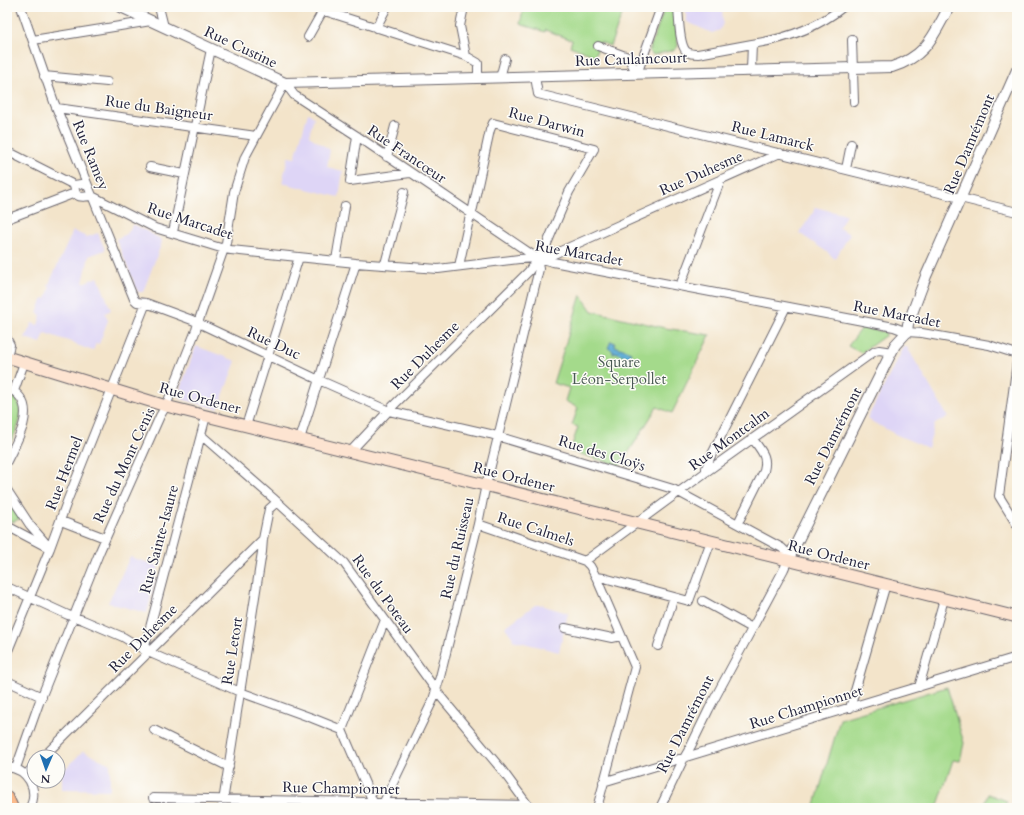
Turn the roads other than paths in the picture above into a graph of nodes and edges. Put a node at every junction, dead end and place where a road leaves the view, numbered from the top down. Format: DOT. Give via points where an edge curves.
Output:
graph roads {
  1 [pos="21,7"];
  2 [pos="121,7"];
  3 [pos="159,7"];
  4 [pos="312,7"];
  5 [pos="386,7"];
  6 [pos="464,7"];
  7 [pos="661,7"];
  8 [pos="678,7"];
  9 [pos="843,7"];
  10 [pos="949,7"];
  11 [pos="324,9"];
  12 [pos="151,21"];
  13 [pos="164,27"];
  14 [pos="376,28"];
  15 [pos="308,38"];
  16 [pos="33,40"];
  17 [pos="852,40"];
  18 [pos="752,44"];
  19 [pos="598,46"];
  20 [pos="211,49"];
  21 [pos="466,56"];
  22 [pos="505,59"];
  23 [pos="853,68"];
  24 [pos="751,70"];
  25 [pos="1017,70"];
  26 [pos="637,74"];
  27 [pos="44,76"];
  28 [pos="535,77"];
  29 [pos="478,78"];
  30 [pos="500,78"];
  31 [pos="107,82"];
  32 [pos="285,83"];
  33 [pos="854,102"];
  34 [pos="57,108"];
  35 [pos="194,126"];
  36 [pos="395,126"];
  37 [pos="256,136"];
  38 [pos="357,136"];
  39 [pos="851,144"];
  40 [pos="594,149"];
  41 [pos="7,151"];
  42 [pos="780,153"];
  43 [pos="387,157"];
  44 [pos="150,167"];
  45 [pos="846,169"];
  46 [pos="410,173"];
  47 [pos="184,174"];
  48 [pos="721,179"];
  49 [pos="88,186"];
  50 [pos="74,189"];
  51 [pos="404,192"];
  52 [pos="92,196"];
  53 [pos="962,198"];
  54 [pos="345,206"];
  55 [pos="1017,212"];
  56 [pos="471,214"];
  57 [pos="7,218"];
  58 [pos="173,232"];
  59 [pos="224,249"];
  60 [pos="299,257"];
  61 [pos="537,258"];
  62 [pos="336,260"];
  63 [pos="356,262"];
  64 [pos="385,264"];
  65 [pos="459,266"];
  66 [pos="521,279"];
  67 [pos="680,286"];
  68 [pos="534,287"];
  69 [pos="146,303"];
  70 [pos="786,307"];
  71 [pos="198,323"];
  72 [pos="907,332"];
  73 [pos="7,339"];
  74 [pos="892,352"];
  75 [pos="1017,354"];
  76 [pos="268,355"];
  77 [pos="7,357"];
  78 [pos="1017,362"];
  79 [pos="24,363"];
  80 [pos="319,380"];
  81 [pos="112,389"];
  82 [pos="10,390"];
  83 [pos="166,406"];
  84 [pos="389,411"];
  85 [pos="206,416"];
  86 [pos="1013,423"];
  87 [pos="246,426"];
  88 [pos="201,435"];
  89 [pos="498,436"];
  90 [pos="300,439"];
  91 [pos="753,439"];
  92 [pos="350,452"];
  93 [pos="7,462"];
  94 [pos="706,472"];
  95 [pos="486,485"];
  96 [pos="7,490"];
  97 [pos="679,492"];
  98 [pos="277,502"];
  99 [pos="740,519"];
  100 [pos="61,521"];
  101 [pos="638,523"];
  102 [pos="478,524"];
  103 [pos="1017,525"];
  104 [pos="7,526"];
  105 [pos="105,538"];
  106 [pos="263,539"];
  107 [pos="711,541"];
  108 [pos="50,548"];
  109 [pos="788,560"];
  110 [pos="585,561"];
  111 [pos="596,577"];
  112 [pos="886,584"];
  113 [pos="7,587"];
  114 [pos="29,597"];
  115 [pos="674,597"];
  116 [pos="944,599"];
  117 [pos="704,601"];
  118 [pos="74,617"];
  119 [pos="1017,617"];
  120 [pos="385,620"];
  121 [pos="565,628"];
  122 [pos="752,628"];
  123 [pos="621,636"];
  124 [pos="658,646"];
  125 [pos="146,651"];
  126 [pos="7,653"];
  127 [pos="1017,657"];
  128 [pos="7,681"];
  129 [pos="919,687"];
  130 [pos="436,690"];
  131 [pos="240,692"];
  132 [pos="42,697"];
  133 [pos="850,708"];
  134 [pos="154,730"];
  135 [pos="342,730"];
  136 [pos="51,749"];
  137 [pos="684,758"];
  138 [pos="7,767"];
  139 [pos="229,767"];
  140 [pos="16,768"];
  141 [pos="26,775"];
  142 [pos="603,782"];
  143 [pos="33,789"];
  144 [pos="34,795"];
  145 [pos="43,796"];
  146 [pos="7,797"];
  147 [pos="153,798"];
  148 [pos="224,799"];
  149 [pos="237,800"];
  150 [pos="374,802"];
  151 [pos="383,805"];
  152 [pos="529,806"];
  153 [pos="12,808"];
  154 [pos="30,808"];
  155 [pos="222,808"];
  156 [pos="247,808"];
  157 [pos="596,808"];
  158 [pos="660,808"];
  1 -- 16 [label="street, Rue Ramey"];
  2 -- 12 [label="street, Rue Custine"];
  3 -- 13 [label="street"];
  4 -- 11 [label="street"];
  5 -- 14 [label="street"];
  6 -- 21 [label="street" via="460,26"];
  7 -- 26 [label="street"];
  8 -- 18 [label="street" via="682,42 684,49 690,54"];
  9 -- 18 [label="street" via="829,18 792,35"];
  10 -- 23 [label="street, Rue Caulaincourt" via="927,45 916,56 892,67"];
  11 -- 14 [label="street"];
  11 -- 15 [label="street"];
  12 -- 13 [label="street, Rue Custine"];
  12 -- 16 [label="street"];
  13 -- 20 [label="street, Rue Custine"];
  14 -- 21 [label="street"];
  16 -- 27 [label="street, Rue Ramey"];
  17 -- 23 [label="street"];
  18 -- 24 [label="street"];
  19 -- 26 [label="street" via="628,57"];
  20 -- 32 [label="street, Rue Custine"];
  20 -- 35 [label="street"];
  21 -- 29 [label="street" via="478,63"];
  22 -- 30 [label="street"];
  23 -- 24 [label="street, Rue Caulaincourt"];
  23 -- 33 [label="street"];
  24 -- 26 [label="street, Rue Caulaincourt"];
  25 -- 53 [label="street, Rue Damrémont"];
  26 -- 28 [label="street, Rue Caulaincourt"];
  27 -- 31 [label="street"];
  27 -- 34 [label="street, Rue Ramey"];
  28 -- 30 [label="street, Rue Caulaincourt"];
  28 -- 42 [label="street, Rue Lamarck" via="538,94"];
  29 -- 30 [label="street, Rue Caulaincourt"];
  29 -- 32 [label="street, Rue Caulaincourt"];
  32 -- 37 [label="street, Rue du Mont Cenis"];
  32 -- 38 [label="street, Rue Francœur" via="294,95"];
  34 -- 35 [label="street, Rue du Baigneur"];
  34 -- 49 [label="street, Rue Ramey"];
  35 -- 37 [label="street, Rue du Baigneur"];
  35 -- 47 [label="street"];
  36 -- 43 [label="street"];
  37 -- 59 [label="street, Rue du Mont Cenis" via="245,157 234,192"];
  38 -- 43 [label="street, Rue Francœur"];
  38 -- 46 [label="street" via="350,181"];
  39 -- 45 [label="street"];
  40 -- 56 [label="street, Rue Darwin" via="493,123"];
  40 -- 61 [label="street, Rue Duhesme" via="569,192 546,246"];
  41 -- 50 [label="street"];
  42 -- 45 [label="street, Rue Lamarck"];
  42 -- 48 [label="street, Rue Duhesme"];
  43 -- 46 [label="street, Rue Francœur"];
  44 -- 47 [label="street"];
  45 -- 53 [label="street, Rue Lamarck"];
  46 -- 56 [label="street, Rue Francœur"];
  47 -- 58 [label="street"];
  48 -- 61 [label="street, Rue Duhesme" via="554,254"];
  48 -- 67 [label="street"];
  49 -- 50 [label="street" via="81,184"];
  49 -- 52 [label="street, Rue Ramey"];
  50 -- 52 [label="street, Rue Marcadet" via="82,198"];
  50 -- 57 [label="street"];
  51 -- 64 [label="street"];
  52 -- 58 [label="street, Rue Marcadet" via="155,228"];
  52 -- 69 [label="street, Rue Ramey" via="134,299"];
  53 -- 55 [label="street, Rue Lamarck"];
  53 -- 72 [label="street, Rue Damrémont" via="926,276"];
  54 -- 62 [label="street"];
  56 -- 61 [label="street, Rue Francœur"];
  56 -- 65 [label="street"];
  58 -- 59 [label="street, Rue Marcadet"];
  59 -- 60 [label="street, Rue Marcadet"];
  59 -- 71 [label="street, Rue du Mont Cenis"];
  60 -- 62 [label="street, Rue Marcadet"];
  60 -- 76 [label="street"];
  61 -- 65 [label="street, Rue Marcadet"];
  61 -- 66 [label="street, Rue Duhesme"];
  61 -- 67 [label="street, Rue Marcadet"];
  61 -- 68 [label="street, Rue du Ruisseau" via="538,269"];
  62 -- 63 [label="street, Rue Marcadet"];
  63 -- 64 [label="street, Rue Marcadet"];
  63 -- 80 [label="street"];
  64 -- 65 [label="street, Rue Marcadet" via="438,269"];
  66 -- 68 [label="street" via="529,281"];
  66 -- 84 [label="street, Rue Duhesme"];
  67 -- 70 [label="street, Rue Marcadet"];
  68 -- 89 [label="street, Rue du Ruisseau"];
  69 -- 71 [label="street, Rue Duc"];
  69 -- 81 [label="street, Rue Hermel"];
  70 -- 72 [label="street, Rue Marcadet" via="894,327"];
  70 -- 94 [label="street" via="710,458"];
  71 -- 76 [label="street, Rue Duc"];
  71 -- 83 [label="street, Rue du Mont Cenis"];
  72 -- 74 [label="street, Rue Damrémont"];
  72 -- 75 [label="street, Rue Marcadet" via="989,345"];
  73 -- 77 [label="street" via="10,345"];
  74 -- 91 [label="street, Rue Montcalm" via="875,351"];
  74 -- 109 [label="street, Rue Damrémont"];
  76 -- 80 [label="street, Rue Duc"];
  76 -- 87 [label="street"];
  77 -- 79 [label="main road, Rue Ordener"];
  78 -- 86 [label="street"];
  79 -- 81 [label="main road, Rue Ordener"];
  79 -- 82 [label="street"];
  80 -- 84 [label="street, Rue Duc"];
  80 -- 90 [label="street"];
  81 -- 83 [label="main road, Rue Ordener"];
  81 -- 100 [label="street, Rue Hermel"];
  82 -- 93 [label="street" via="24,402 26,410"];
  83 -- 85 [label="main road, Rue Ordener"];
  83 -- 105 [label="street, Rue du Mont Cenis"];
  84 -- 89 [label="street, Rue des Cloÿs"];
  84 -- 92 [label="street, Rue Duhesme"];
  85 -- 87 [label="main road, Rue Ordener"];
  85 -- 88 [label="street"];
  86 -- 103 [label="street" via="999,496"];
  87 -- 90 [label="main road, Rue Ordener"];
  88 -- 98 [label="street, Rue du Poteau"];
  88 -- 125 [label="street, Rue Sainte-Isaure"];
  89 -- 95 [label="street, Rue du Ruisseau"];
  89 -- 97 [label="street, Rue des Cloÿs"];
  90 -- 92 [label="main road, Rue Ordener"];
  91 -- 94 [label="street, Rue Montcalm"];
  91 -- 99 [label="street" via="765,456 766,464"];
  92 -- 95 [label="main road, Rue Ordener"];
  94 -- 97 [label="street, Rue Montcalm"];
  95 -- 101 [label="main road, Rue Ordener"];
  95 -- 102 [label="street, Rue du Ruisseau"];
  96 -- 108 [label="street"];
  97 -- 101 [label="street, Rue Montcalm"];
  97 -- 109 [label="street, Rue des Cloÿs" via="782,548 787,553"];
  98 -- 106 [label="street, Rue Letort" via="269,509"];
  98 -- 120 [label="street, Rue du Poteau" via="344,563"];
  100 -- 105 [label="street"];
  100 -- 108 [label="street, Rue Hermel"];
  101 -- 107 [label="main road, Rue Ordener"];
  101 -- 110 [label="street, Rue Montcalm"];
  102 -- 110 [label="street, Rue Calmels"];
  102 -- 130 [label="street, Rue du Ruisseau"];
  104 -- 108 [label="street"];
  105 -- 118 [label="street, Rue du Mont Cenis"];
  106 -- 125 [label="street, Rue Duhesme"];
  106 -- 131 [label="street, Rue Letort"];
  107 -- 109 [label="main road, Rue Ordener"];
  107 -- 115 [label="street" via="689,601"];
  108 -- 114 [label="street, Rue Hermel"];
  109 -- 112 [label="main road, Rue Ordener"];
  109 -- 122 [label="street, Rue Damrémont"];
  110 -- 111 [label="street"];
  111 -- 115 [label="street"];
  111 -- 123 [label="street"];
  112 -- 116 [label="main road, Rue Ordener"];
  112 -- 133 [label="street"];
  113 -- 114 [label="street"];
  114 -- 118 [label="street"];
  114 -- 126 [label="street, Rue Hermel"];
  115 -- 124 [label="street"];
  116 -- 119 [label="main road, Rue Ordener"];
  116 -- 129 [label="street"];
  117 -- 122 [label="street"];
  118 -- 125 [label="street" via="123,637"];
  118 -- 132 [label="street, Rue du Mont Cenis"];
  120 -- 130 [label="street, Rue du Poteau"];
  120 -- 135 [label="street"];
  121 -- 123 [label="street" via="612,638"];
  122 -- 137 [label="street, Rue Damrémont"];
  123 -- 142 [label="street" via="635,667"];
  125 -- 131 [label="street"];
  125 -- 136 [label="street, Rue Duhesme"];
  127 -- 129 [label="street, Rue Championnet"];
  128 -- 132 [label="street"];
  129 -- 133 [label="street, Rue Championnet"];
  130 -- 151 [label="street, Rue du Ruisseau"];
  130 -- 152 [label="street, Rue du Poteau"];
  131 -- 135 [label="street"];
  131 -- 139 [label="street, Rue Letort"];
  132 -- 140 [label="street, Rue du Mont Cenis"];
  133 -- 137 [label="street, Rue Championnet"];
  134 -- 139 [label="street"];
  135 -- 150 [label="street"];
  137 -- 142 [label="street, Rue Championnet"];
  137 -- 158 [label="street, Rue Damrémont"];
  138 -- 140 [label="street"];
  139 -- 148 [label="street, Rue Letort"];
  140 -- 141 [label="street"];
  142 -- 157 [label="street"];
  143 -- 144 [label="street"];
  144 -- 145 [label="street"];
  144 -- 154 [label="street"];
  146 -- 153 [label="main road"];
  147 -- 148 [label="street, Rue Championnet"];
  148 -- 149 [label="street, Rue Championnet"];
  148 -- 155 [label="street, Rue Letort"];
  149 -- 150 [label="street, Rue Championnet"];
  149 -- 156 [label="street"];
  150 -- 151 [label="street, Rue Championnet"];
  151 -- 152 [label="street, Rue Championnet"];
}
